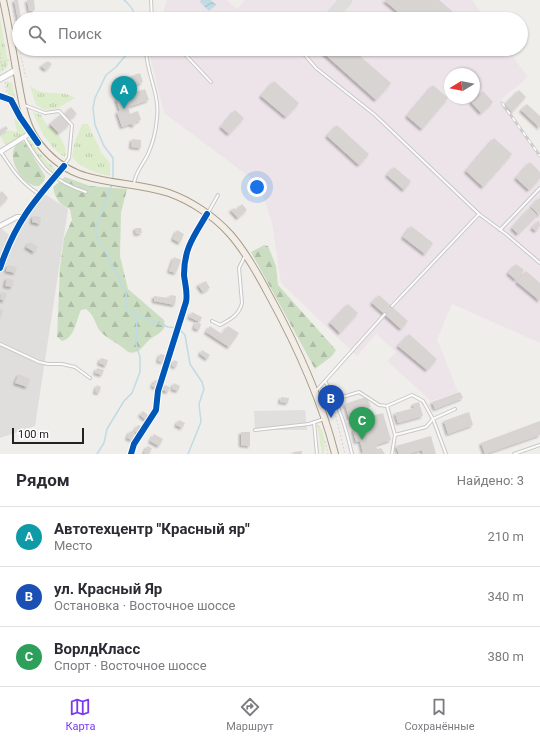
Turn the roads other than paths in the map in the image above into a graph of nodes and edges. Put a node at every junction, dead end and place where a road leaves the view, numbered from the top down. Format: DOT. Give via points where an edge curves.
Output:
graph roads {
  1 [pos="3,0"];
  2 [pos="151,0"];
  3 [pos="152,12"];
  4 [pos="12,27"];
  5 [pos="16,56"];
  6 [pos="146,56"];
  7 [pos="187,56"];
  8 [pos="306,56"];
  9 [pos="16,70"];
  10 [pos="3,80"];
  11 [pos="212,82"];
  12 [pos="0,96"];
  13 [pos="23,105"];
  14 [pos="31,132"];
  15 [pos="24,136"];
  16 [pos="0,152"];
  17 [pos="64,166"];
  18 [pos="54,178"];
  19 [pos="134,185"];
  20 [pos="540,188"];
  21 [pos="86,192"];
  22 [pos="39,194"];
  23 [pos="218,195"];
  24 [pos="207,214"];
  25 [pos="478,214"];
  26 [pos="22,218"];
  27 [pos="0,226"];
  28 [pos="500,230"];
  29 [pos="246,254"];
  30 [pos="540,263"];
  31 [pos="0,268"];
  32 [pos="392,306"];
  33 [pos="385,314"];
  34 [pos="212,321"];
  35 [pos="0,344"];
  36 [pos="90,378"];
  37 [pos="325,381"];
  38 [pos="316,392"];
  39 [pos="336,399"];
  40 [pos="387,406"];
  41 [pos="455,409"];
  42 [pos="325,418"];
  43 [pos="433,419"];
  44 [pos="314,422"];
  45 [pos="255,430"];
  46 [pos="395,436"];
  47 [pos="540,445"];
  48 [pos="131,454"];
  49 [pos="317,454"];
  50 [pos="335,454"];
  51 [pos="352,454"];
  52 [pos="392,454"];
  53 [pos="446,454"];
  54 [pos="514,454"];
  1 -- 4 [label="main road"];
  2 -- 3 [label="lane"];
  5 -- 9 [label="main road"];
  6 -- 19 [label="lane" via="156,93 158,117 154,136 135,175"];
  7 -- 11 [label="lane"];
  8 -- 25 [label="lane" via="316,68 375,115"];
  9 -- 10 [label="street"];
  9 -- 13 [label="main road"];
  12 -- 14 [label="street" via="11,100"];
  13 -- 14 [label="main road"];
  13 -- 17 [label="lane" via="45,113 59,111 72,125 69,158"];
  14 -- 15 [label="street"];
  14 -- 17 [label="main road" via="38,143"];
  15 -- 16 [label="street"];
  15 -- 18 [label="lane" via="39,163"];
  16 -- 22 [label="lane" via="14,174"];
  17 -- 18 [label="street"];
  17 -- 19 [label="main road" via="75,174"];
  18 -- 21 [label="lane" via="69,187"];
  18 -- 22 [label="street"];
  19 -- 24 [label="main road" via="178,197"];
  20 -- 28 [label="lane"];
  22 -- 26 [label="street"];
  23 -- 24 [label="lane"];
  24 -- 29 [label="main road" via="230,234"];
  24 -- 48 [label="street" via="186,251 186,302 158,391 156,410 134,444"];
  25 -- 28 [label="lane"];
  25 -- 32 [label="lane"];
  26 -- 27 [label="street" via="18,217"];
  26 -- 31 [label="street"];
  28 -- 30 [label="lane"];
  29 -- 34 [label="lane" via="239,268 242,303 240,308 236,315 220,324"];
  29 -- 38 [label="main road" via="288,329"];
  33 -- 37 [label="lane"];
  35 -- 36 [label="lane" via="39,362 75,367"];
  37 -- 38 [label="lane"];
  37 -- 39 [label="lane"];
  38 -- 42 [label="main road"];
  39 -- 40 [label="lane" via="359,392 379,405"];
  39 -- 51 [label="lane"];
  40 -- 43 [label="lane" via="412,395 423,401"];
  40 -- 46 [label="lane"];
  41 -- 43 [label="lane"];
  42 -- 44 [label="lane"];
  42 -- 50 [label="main road"];
  43 -- 46 [label="lane" via="426,427"];
  43 -- 53 [label="lane"];
  44 -- 45 [label="lane"];
  44 -- 49 [label="lane"];
  46 -- 52 [label="lane"];
  47 -- 54 [label="lane"];
}
